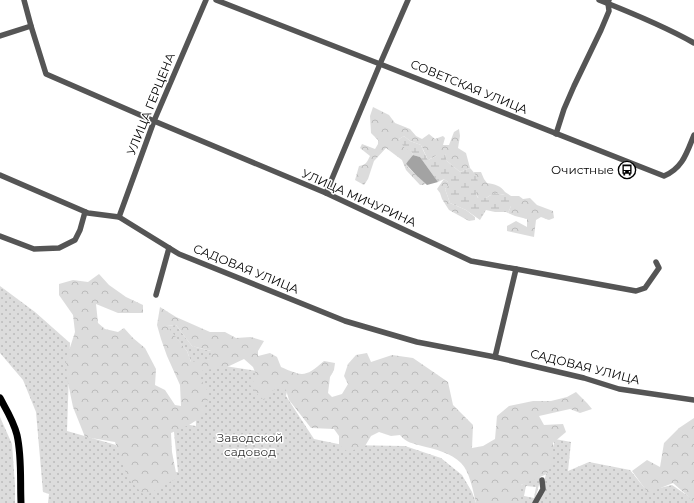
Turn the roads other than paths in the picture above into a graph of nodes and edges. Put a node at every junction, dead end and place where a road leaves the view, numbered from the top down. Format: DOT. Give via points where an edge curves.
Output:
graph roads {
  1 [pos="24,0"];
  2 [pos="206,0"];
  3 [pos="216,0"];
  4 [pos="408,0"];
  5 [pos="599,0"];
  6 [pos="609,2"];
  7 [pos="31,26"];
  8 [pos="0,36"];
  9 [pos="694,44"];
  10 [pos="380,64"];
  11 [pos="154,121"];
  12 [pos="556,134"];
  13 [pos="694,134"];
  14 [pos="0,175"];
  15 [pos="326,193"];
  16 [pos="85,212"];
  17 [pos="119,217"];
  18 [pos="0,236"];
  19 [pos="169,248"];
  20 [pos="656,262"];
  21 [pos="516,269"];
  22 [pos="156,295"];
  23 [pos="494,357"];
  24 [pos="0,398"];
  25 [pos="694,400"];
  26 [pos="542,480"];
  27 [pos="21,503"];
  28 [pos="535,503"];
  1 -- 7 [label="street"];
  2 -- 11 [label="street, УЛИЦА ГЕРЦЕНА"];
  3 -- 10 [label="street, СОВЕТСКАЯ УЛИЦА"];
  4 -- 10 [label="street"];
  5 -- 6 [label="street"];
  6 -- 9 [label="street"];
  6 -- 12 [label="street" via="609,11"];
  7 -- 8 [label="street"];
  7 -- 11 [label="street, УЛИЦА МИЧУРИНА" via="46,74"];
  10 -- 12 [label="street, СОВЕТСКАЯ УЛИЦА"];
  10 -- 15 [label="street"];
  11 -- 15 [label="street, УЛИЦА МИЧУРИНА"];
  11 -- 17 [label="street, УЛИЦА ГЕРЦЕНА"];
  12 -- 13 [label="street, СОВЕТСКАЯ УЛИЦА" via="664,176 672,173 684,159"];
  14 -- 16 [label="street, САДОВАЯ УЛИЦА"];
  15 -- 21 [label="street, УЛИЦА МИЧУРИНА" via="471,261"];
  16 -- 17 [label="street, САДОВАЯ УЛИЦА"];
  16 -- 18 [label="street" via="75,240 59,248 34,250"];
  17 -- 19 [label="street, САДОВАЯ УЛИЦА"];
  19 -- 22 [label="street"];
  19 -- 23 [label="street, САДОВАЯ УЛИЦА" via="345,321 417,342"];
  20 -- 21 [label="street, УЛИЦА МИЧУРИНА" via="659,268 645,288 636,291"];
  21 -- 23 [label="street"];
  23 -- 25 [label="street, САДОВАЯ УЛИЦА" via="619,389"];
  24 -- 27 [label="main road" via="17,433"];
  26 -- 28 [label="street" via="543,489"];
}
